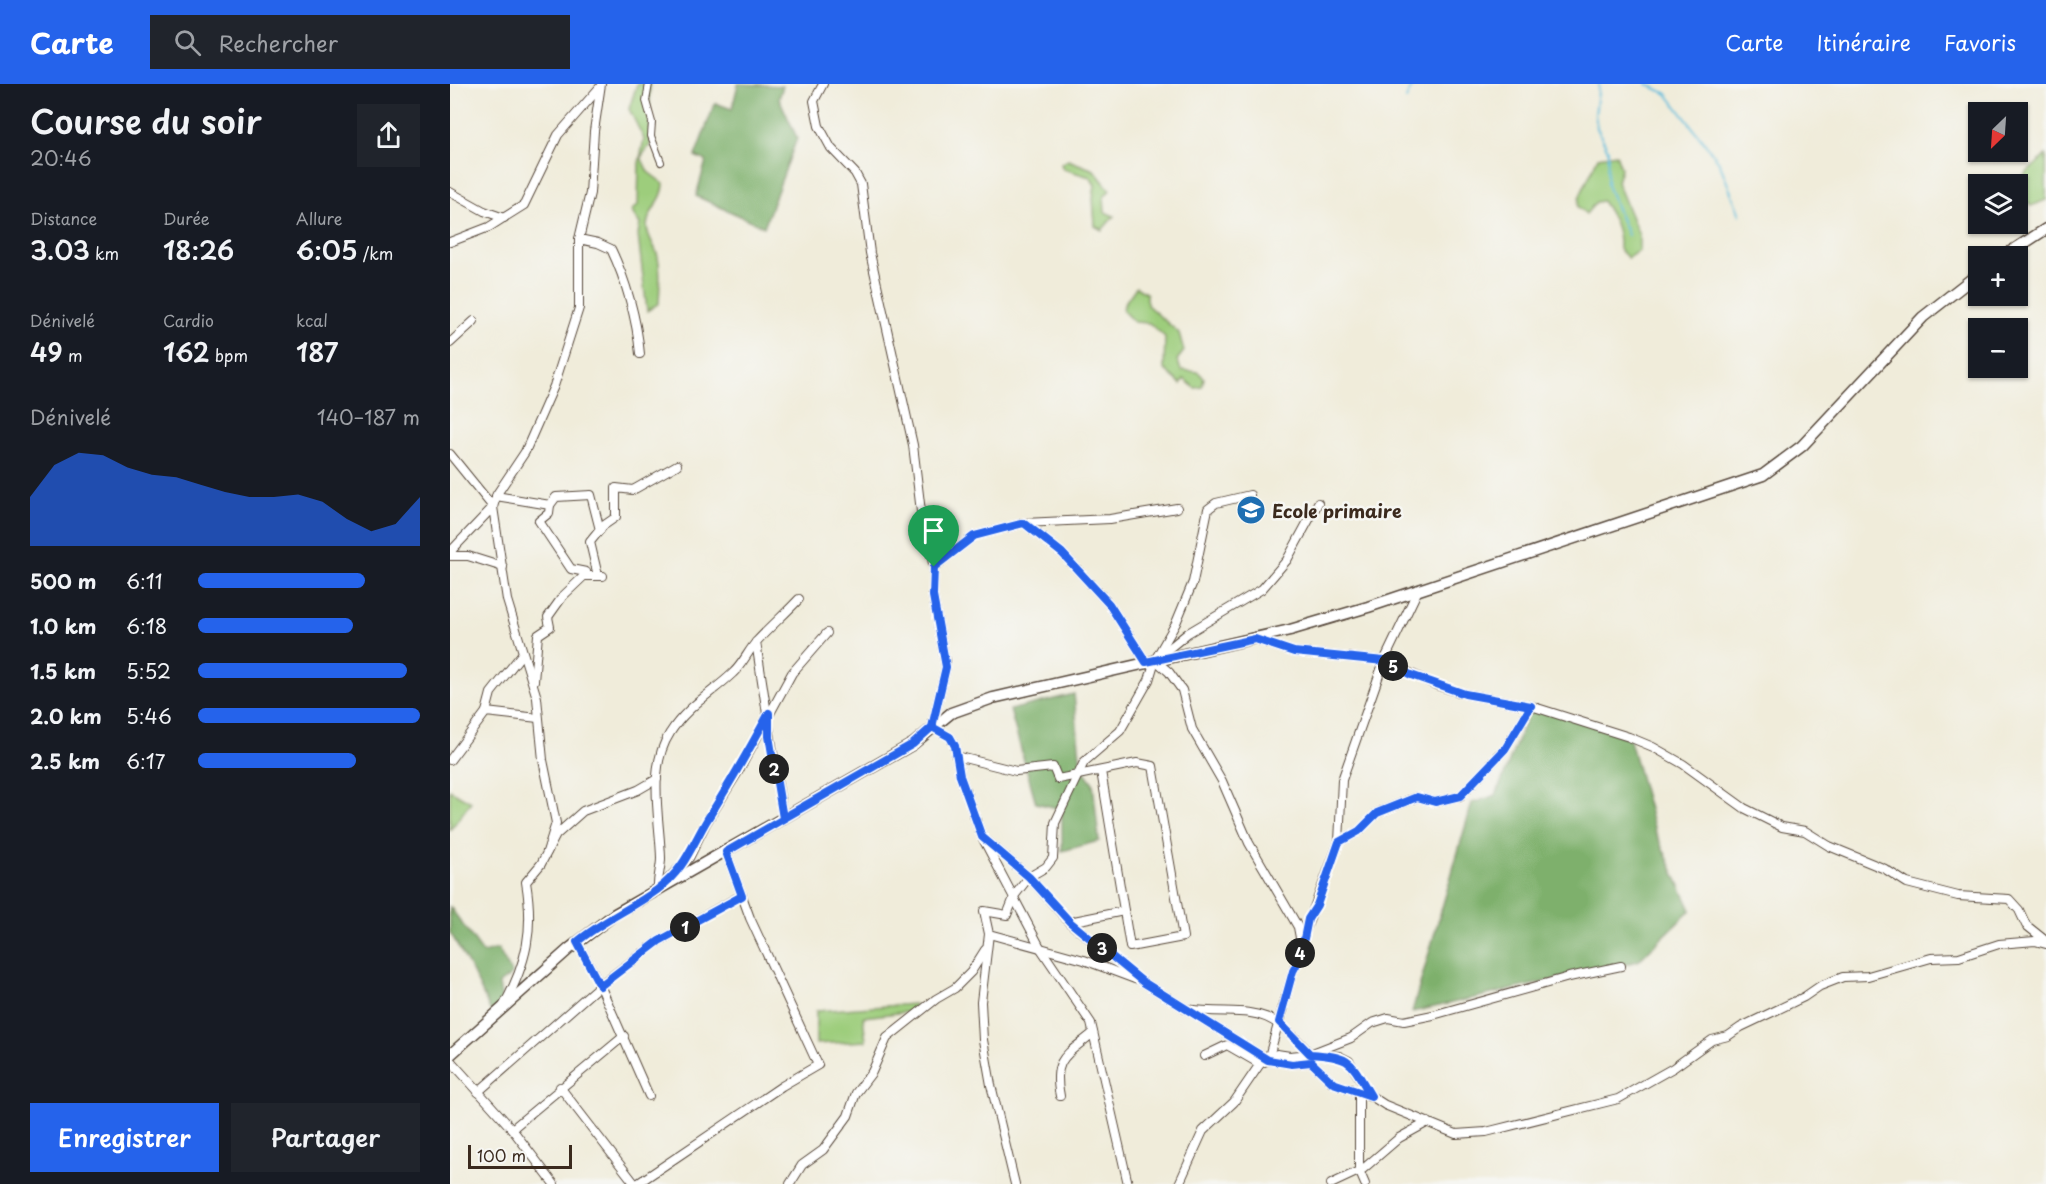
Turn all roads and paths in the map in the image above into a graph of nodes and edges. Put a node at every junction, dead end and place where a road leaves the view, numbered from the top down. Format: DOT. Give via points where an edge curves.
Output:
graph roads {
  1 [pos="649,84"];
  2 [pos="823,84"];
  3 [pos="601,86"];
  4 [pos="661,162"];
  5 [pos="450,192"];
  6 [pos="504,218"];
  7 [pos="2046,229"];
  8 [pos="579,239"];
  9 [pos="450,242"];
  10 [pos="2020,246"];
  11 [pos="1968,282"];
  12 [pos="474,321"];
  13 [pos="450,343"];
  14 [pos="640,354"];
  15 [pos="450,454"];
  16 [pos="677,465"];
  17 [pos="1250,495"];
  18 [pos="496,496"];
  19 [pos="1318,503"];
  20 [pos="550,505"];
  21 [pos="493,507"];
  22 [pos="1177,508"];
  23 [pos="1024,523"];
  24 [pos="600,530"];
  25 [pos="592,551"];
  26 [pos="450,554"];
  27 [pos="503,567"];
  28 [pos="934,567"];
  29 [pos="585,574"];
  30 [pos="1418,590"];
  31 [pos="800,599"];
  32 [pos="827,633"];
  33 [pos="1255,639"];
  34 [pos="756,642"];
  35 [pos="522,654"];
  36 [pos="1150,661"];
  37 [pos="1384,661"];
  38 [pos="534,684"];
  39 [pos="1531,706"];
  40 [pos="486,712"];
  41 [pos="769,713"];
  42 [pos="538,718"];
  43 [pos="932,727"];
  44 [pos="956,756"];
  45 [pos="450,760"];
  46 [pos="1101,771"];
  47 [pos="1078,773"];
  48 [pos="657,779"];
  49 [pos="783,818"];
  50 [pos="982,837"];
  51 [pos="1339,842"];
  52 [pos="547,852"];
  53 [pos="726,852"];
  54 [pos="1029,877"];
  55 [pos="658,889"];
  56 [pos="1015,895"];
  57 [pos="742,896"];
  58 [pos="1124,911"];
  59 [pos="1070,922"];
  60 [pos="990,934"];
  61 [pos="577,942"];
  62 [pos="1301,942"];
  63 [pos="2046,942"];
  64 [pos="986,949"];
  65 [pos="1041,949"];
  66 [pos="1621,966"];
  67 [pos="1143,982"];
  68 [pos="600,986"];
  69 [pos="503,1008"];
  70 [pos="1185,1009"];
  71 [pos="1279,1022"];
  72 [pos="1094,1033"];
  73 [pos="624,1036"];
  74 [pos="1310,1054"];
  75 [pos="450,1055"];
  76 [pos="1204,1056"];
  77 [pos="450,1060"];
  78 [pos="1264,1062"];
  79 [pos="560,1087"];
  80 [pos="478,1092"];
  81 [pos="1359,1092"];
  82 [pos="649,1096"];
  83 [pos="1060,1096"];
  84 [pos="1371,1096"];
  85 [pos="1428,1122"];
  86 [pos="512,1129"];
  87 [pos="1359,1170"];
  88 [pos="554,1184"];
  89 [pos="636,1184"];
  90 [pos="790,1184"];
  91 [pos="1015,1184"];
  92 [pos="1128,1184"];
  93 [pos="1179,1184"];
  94 [pos="1331,1184"];
  95 [pos="1365,1184"];
  1 -- 4 [label="street" via="646,101 651,136"];
  2 -- 28 [label="street" via="814,101 819,126 831,148 861,184 870,253 913,445 921,511"];
  3 -- 6 [label="street" via="558,135 524,205"];
  3 -- 8 [label="street" via="590,193"];
  5 -- 6 [label="street" via="484,212"];
  6 -- 9 [label="street"];
  7 -- 10 [label="street"];
  8 -- 14 [label="street" via="611,249 629,300"];
  8 -- 18 [label="street" via="579,308 568,346 525,452"];
  11 -- 30 [label="street" via="1923,317 1802,446 1765,473"];
  12 -- 13 [label="street"];
  15 -- 21 [label="street"];
  16 -- 24 [label="street" via="633,490 616,488 616,517"];
  17 -- 36 [label="street" via="1216,503 1208,509 1185,603"];
  18 -- 20 [label="street"];
  18 -- 21 [label="street"];
  19 -- 36 [label="street" via="1287,560 1262,589 1188,633"];
  20 -- 24 [label="street" via="556,497 591,495"];
  20 -- 29 [label="street" via="549,513 539,521 571,569"];
  21 -- 26 [label="street"];
  21 -- 27 [label="street"];
  22 -- 23 [label="street" via="1110,519"];
  23 -- 28 [label="street" via="974,536"];
  23 -- 36 [label="street" via="1062,553 1109,604"];
  24 -- 25 [label="street" via="590,542"];
  25 -- 29 [label="street"];
  25 -- 29 [label="street" via="600,576"];
  26 -- 27 [label="street"];
  27 -- 35 [label="street" via="507,600"];
  28 -- 43 [label="street" via="933,596 946,667"];
  29 -- 38 [label="street" via="548,617 550,627 538,635"];
  30 -- 33 [label="street"];
  30 -- 37 [label="street"];
  31 -- 34 [label="street"];
  32 -- 41 [label="street" via="792,673"];
  33 -- 36 [label="street"];
  33 -- 37 [label="street" via="1294,652"];
  34 -- 41 [label="street"];
  34 -- 48 [label="street" via="734,673 703,698 668,735"];
  35 -- 38 [label="street"];
  35 -- 40 [label="street" via="491,693"];
  36 -- 43 [label="street" via="993,698 951,713"];
  36 -- 47 [label="street" via="1149,680 1120,731 1084,762"];
  36 -- 62 [label="street" via="1169,672 1182,690 1192,729 1222,781 1249,843 1298,927"];
  37 -- 39 [label="street" via="1465,694"];
  37 -- 51 [label="street" via="1342,780"];
  38 -- 42 [label="street"];
  39 -- 51 [label="street" via="1505,749 1460,796 1435,802 1417,797 1377,813 1359,831"];
  39 -- 63 [label="street" via="1653,747 1744,808 1782,827 1805,831 1907,883 1958,896 2009,899 2026,925"];
  40 -- 42 [label="street"];
  40 -- 45 [label="street"];
  41 -- 49 [label="street" via="769,736"];
  41 -- 55 [label="street" via="689,858"];
  42 -- 52 [label="street" via="556,823"];
  43 -- 44 [label="street" via="950,737"];
  43 -- 49 [label="street" via="913,744"];
  44 -- 47 [label="street" via="1016,771 1053,767 1058,779"];
  44 -- 50 [label="street"];
  46 -- 47 [label="street"];
  46 -- 58 [label="street"];
  46 -- 58 [label="street" via="1137,763 1154,766 1183,937 1130,947"];
  47 -- 54 [label="street" via="1055,823 1053,858"];
  48 -- 52 [label="street" via="583,811 556,835"];
  48 -- 55 [label="street" via="655,801 661,861"];
  49 -- 53 [label="street"];
  50 -- 54 [label="street"];
  50 -- 56 [label="street"];
  51 -- 62 [label="street"];
  52 -- 69 [label="street" via="526,882 529,938 519,976"];
  53 -- 55 [label="street"];
  53 -- 57 [label="street"];
  54 -- 56 [label="street"];
  54 -- 59 [label="street"];
  55 -- 61 [label="street"];
  56 -- 60 [label="street" via="1007,915 984,911"];
  56 -- 65 [label="street"];
  57 -- 68 [label="street" via="659,941"];
  57 -- 89 [label="street" via="818,1065"];
  58 -- 59 [label="street"];
  59 -- 67 [label="street"];
  60 -- 64 [label="street"];
  60 -- 65 [label="street"];
  61 -- 68 [label="street"];
  61 -- 69 [label="street"];
  62 -- 71 [label="street" via="1300,958"];
  63 -- 85 [label="street" via="1999,944 1959,957 1921,960 1868,976 1843,977 1728,1036 1712,1040 1618,1099 1462,1135"];
  64 -- 90 [label="street" via="955,988 887,1038 872,1072 856,1093 848,1116 823,1150 802,1165"];
  64 -- 91 [label="street" via="981,1002 983,1040"];
  65 -- 67 [label="street"];
  65 -- 72 [label="street"];
  66 -- 74 [label="street" via="1433,1015 1404,1020 1388,1018"];
  67 -- 70 [label="street"];
  68 -- 73 [label="street"];
  68 -- 80 [label="street"];
  69 -- 75 [label="street"];
  70 -- 71 [label="street" via="1254,1012"];
  70 -- 78 [label="street"];
  71 -- 74 [label="street"];
  71 -- 78 [label="street"];
  72 -- 83 [label="street" via="1062,1058 1055,1076"];
  72 -- 92 [label="street"];
  73 -- 79 [label="street"];
  73 -- 82 [label="street"];
  74 -- 78 [label="street" via="1277,1054"];
  74 -- 84 [label="street" via="1339,1056 1349,1061"];
  76 -- 78 [label="street" via="1227,1045"];
  77 -- 80 [label="street"];
  78 -- 81 [label="street" via="1311,1062 1333,1083"];
  78 -- 93 [label="street" via="1234,1102 1203,1131"];
  79 -- 86 [label="street"];
  79 -- 89 [label="street"];
  80 -- 86 [label="street"];
  81 -- 84 [label="street"];
  81 -- 87 [label="street"];
  84 -- 85 [label="street"];
  85 -- 87 [label="street" via="1406,1133"];
  86 -- 88 [label="street"];
  87 -- 94 [label="street"];
  87 -- 95 [label="street"];
}
